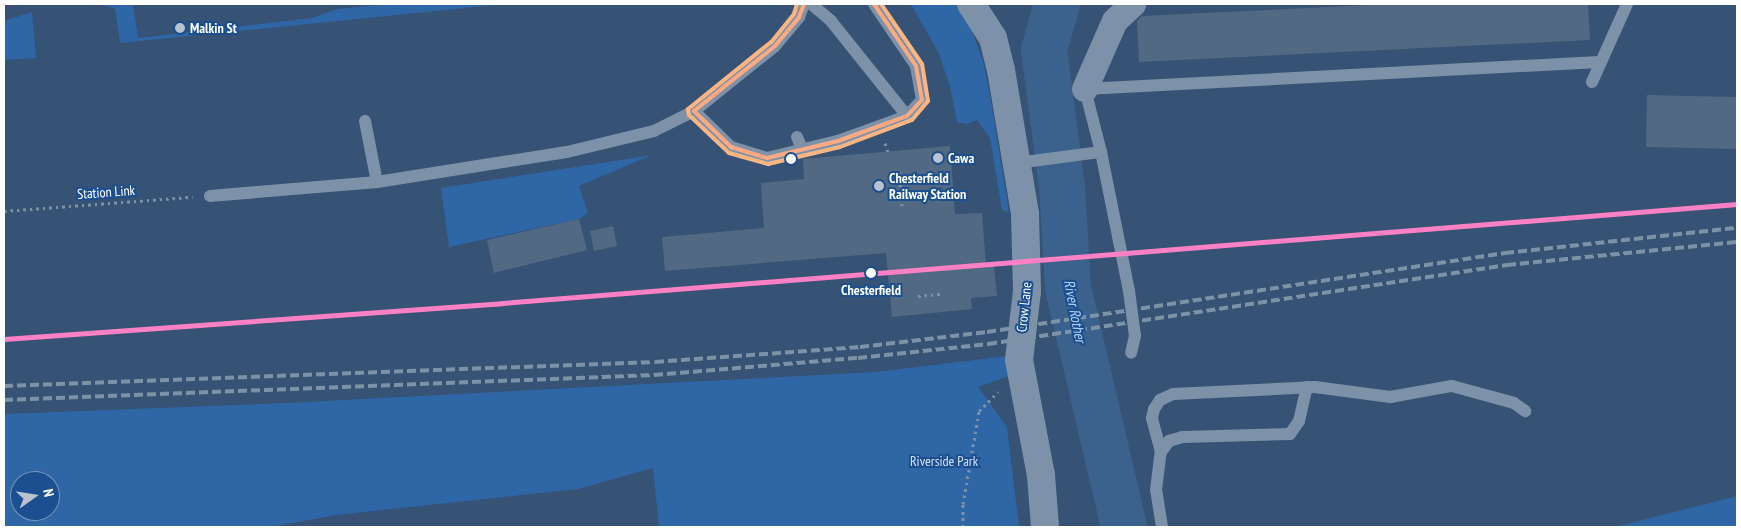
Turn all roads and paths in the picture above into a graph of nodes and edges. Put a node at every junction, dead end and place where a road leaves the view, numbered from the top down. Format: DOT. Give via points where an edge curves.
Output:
graph roads {
  1 [pos="804,4"];
  2 [pos="811,4"];
  3 [pos="874,4"];
  4 [pos="971,4"];
  5 [pos="1134,4"];
  6 [pos="1627,4"];
  7 [pos="1600,62"];
  8 [pos="1592,82"];
  9 [pos="1085,88"];
  10 [pos="694,110"];
  11 [pos="907,116"];
  12 [pos="365,120"];
  13 [pos="797,137"];
  14 [pos="803,151"];
  15 [pos="1097,153"];
  16 [pos="1024,162"];
  17 [pos="899,171"];
  18 [pos="377,182"];
  19 [pos="210,196"];
  20 [pos="902,207"];
  21 [pos="4,211"];
  22 [pos="943,294"];
  23 [pos="918,296"];
  24 [pos="1131,353"];
  25 [pos="1021,377"];
  26 [pos="1307,387"];
  27 [pos="1525,411"];
  28 [pos="1161,452"];
  29 [pos="963,527"];
  30 [pos="1045,527"];
  31 [pos="1162,527"];
  1 -- 10 [label="lane" via="775,46"];
  2 -- 11 [label="lane" via="831,21"];
  3 -- 11 [label="lane" via="916,66 922,100"];
  4 -- 16 [label="street, Crow Lane" via="993,38"];
  5 -- 9 [label="street" via="1115,20"];
  6 -- 7 [label="lane"];
  7 -- 8 [label="lane"];
  7 -- 9 [label="lane"];
  9 -- 15 [label="lane"];
  10 -- 14 [label="lane" via="731,147 767,158"];
  10 -- 18 [label="lane" via="654,131 567,152"];
  11 -- 14 [label="lane"];
  12 -- 18 [label="lane"];
  13 -- 14 [label="lane"];
  15 -- 16 [label="lane"];
  15 -- 24 [label="lane" via="1129,291 1135,336"];
  16 -- 25 [label="street, Crow Lane" via="1027,267 1019,348"];
  17 -- 20 [label="path"];
  18 -- 19 [label="lane"];
  19 -- 21 [label="path, Station Link"];
  22 -- 23 [label="path"];
  25 -- 29 [label="path" via="1008,379 979,411 963,504"];
  25 -- 30 [label="street, Crow Lane" via="1041,475"];
  26 -- 27 [label="lane" via="1341,388 1368,396 1390,397 1452,386 1514,403"];
  26 -- 28 [label="lane" via="1300,421 1290,434 1182,437 1169,441"];
  26 -- 28 [label="lane" via="1173,394 1160,400 1152,418"];
  28 -- 31 [label="lane" via="1156,490"];
}
